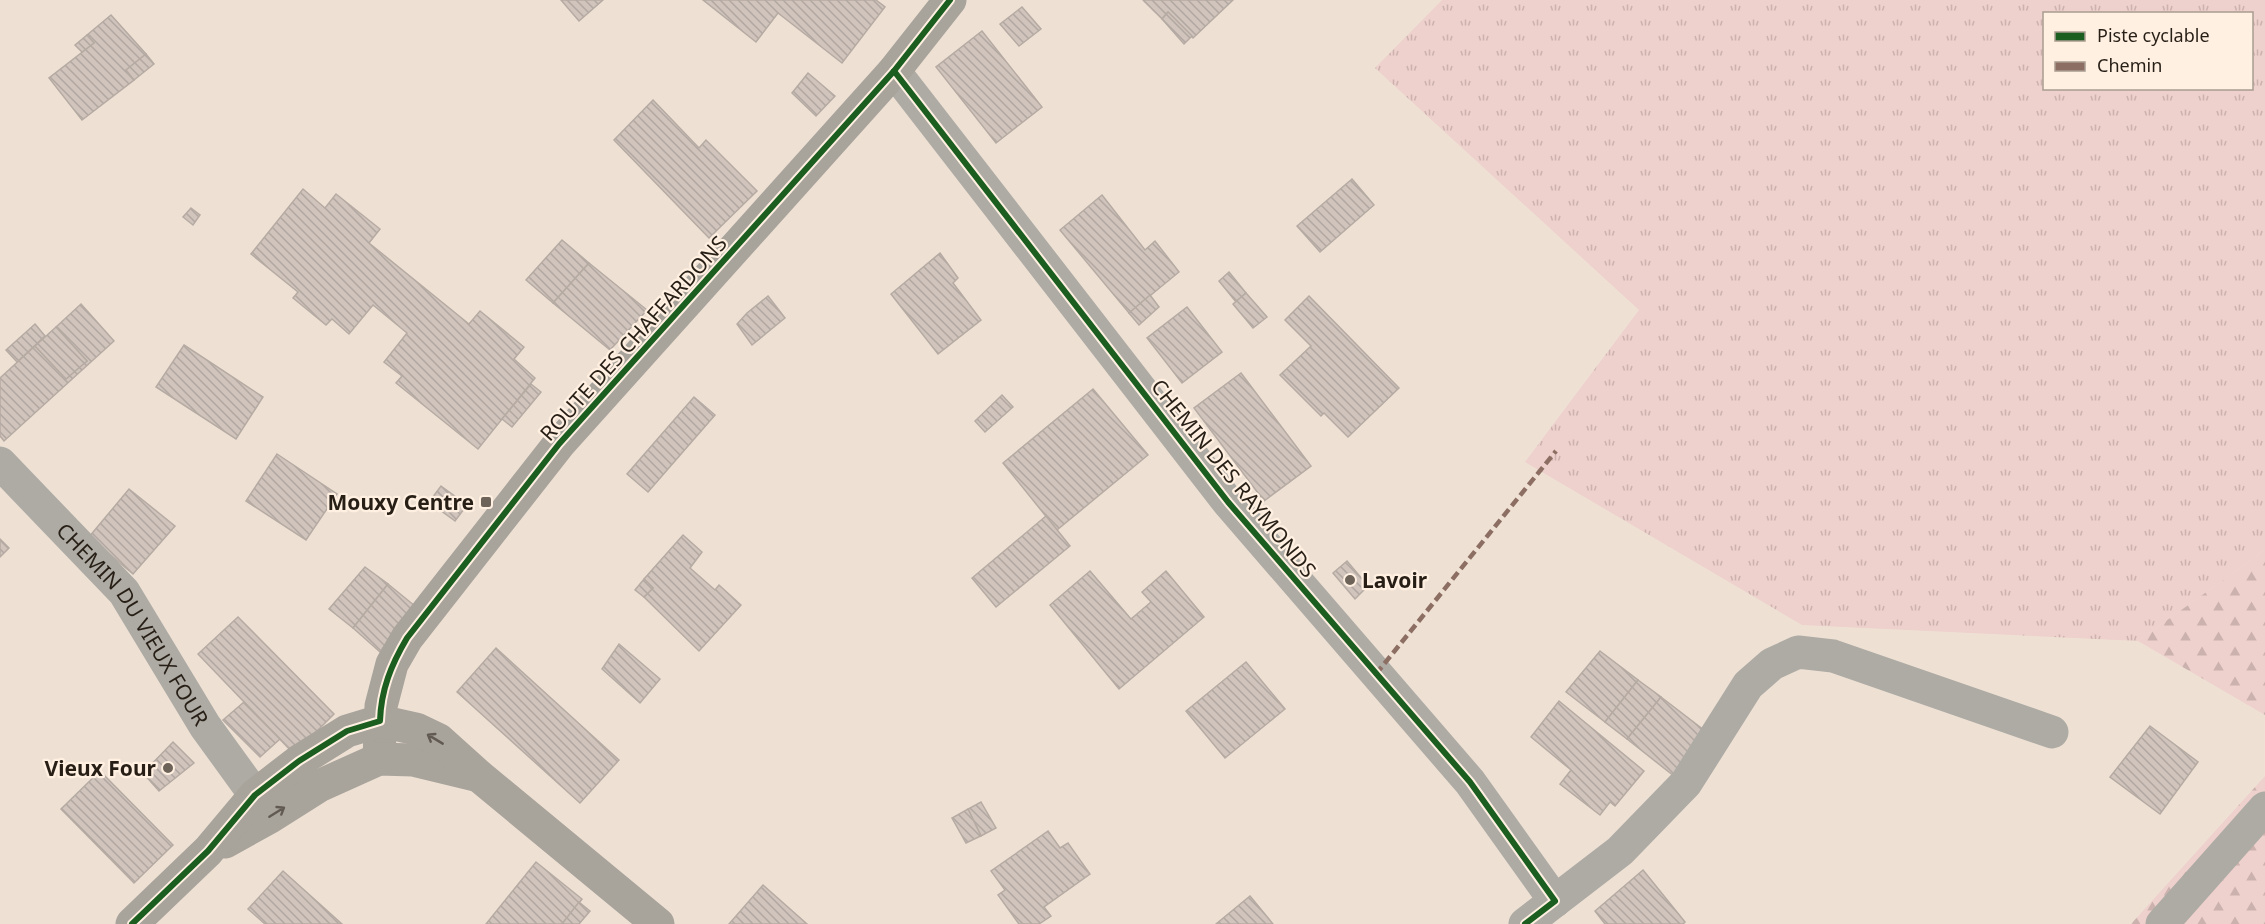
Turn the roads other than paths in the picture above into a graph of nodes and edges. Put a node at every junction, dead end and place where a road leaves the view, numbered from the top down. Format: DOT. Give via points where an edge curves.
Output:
graph roads {
  1 [pos="950,0"];
  2 [pos="894,71"];
  3 [pos="0,464"];
  4 [pos="380,721"];
  5 [pos="2052,732"];
  6 [pos="380,759"];
  7 [pos="478,776"];
  8 [pos="255,795"];
  9 [pos="2265,808"];
  10 [pos="208,851"];
  11 [pos="1555,901"];
  12 [pos="132,924"];
  13 [pos="658,924"];
  14 [pos="1524,924"];
  15 [pos="2162,924"];
  1 -- 2 [label="main road, ROUTE DES CHAFFARDONS"];
  2 -- 4 [label="main road, ROUTE DES CHAFFARDONS" via="559,444 407,638 392,664"];
  2 -- 11 [label="street, CHEMIN DES RAYMONDS" via="1228,502 1470,782"];
  3 -- 8 [label="street, CHEMIN DU VIEUX FOUR" via="124,592 205,726"];
  4 -- 6 [label="main road, ROUTE DES CHAFFARDONS"];
  7 -- 4 [label="main road, one-way" via="439,740 416,729"];
  4 -- 8 [label="main road" via="347,731"];
  5 -- 11 [label="street" via="1833,656 1798,652 1772,664 1748,684 1686,783 1620,851"];
  6 -- 7 [label="main road" via="413,760"];
  10 -- 6 [label="main road, one-way" via="319,786"];
  7 -- 13 [label="main road"];
  8 -- 10 [label="main road"];
  9 -- 15 [label="street"];
  10 -- 12 [label="main road"];
  11 -- 14 [label="street"];
}
